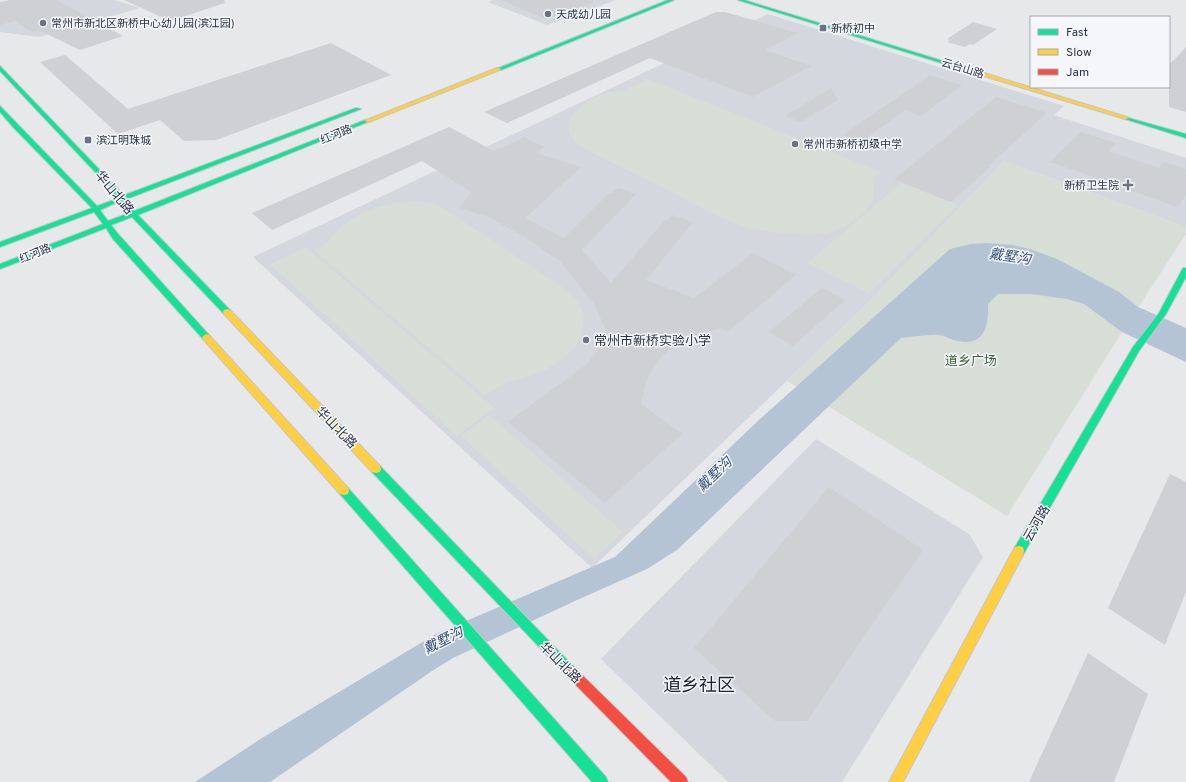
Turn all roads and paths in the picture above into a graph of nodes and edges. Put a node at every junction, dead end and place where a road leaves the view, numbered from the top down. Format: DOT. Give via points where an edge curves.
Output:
graph roads {
  1 [pos="672,0"];
  2 [pos="740,0"];
  3 [pos="0,68"];
  4 [pos="369,105"];
  5 [pos="0,108"];
  6 [pos="1186,136"];
  7 [pos="120,200"];
  8 [pos="96,209"];
  9 [pos="134,214"];
  10 [pos="107,225"];
  11 [pos="0,245"];
  12 [pos="0,267"];
  13 [pos="1186,270"];
  14 [pos="601,782"];
  15 [pos="681,782"];
  16 [pos="896,782"];
  1 -- 9 [label="street, 红河路"];
  2 -- 6 [label="street, 云台山路"];
  3 -- 7 [label="street, 华山北路" via="116,190"];
  4 -- 7 [label="street, 红河路"];
  5 -- 8 [label="street, 华山北路"];
  7 -- 8 [label="street, 红河路"];
  7 -- 9 [label="street, 华山北路"];
  8 -- 10 [label="street, 华山北路"];
  8 -- 11 [label="street, 红河路"];
  9 -- 10 [label="street, 红河路"];
  9 -- 15 [label="street, 华山北路" via="538,639"];
  10 -- 12 [label="street, 红河路"];
  10 -- 14 [label="street, 华山北路"];
  13 -- 16 [label="street, 云河路" via="1162,314 1136,349 1018,553"];
}
